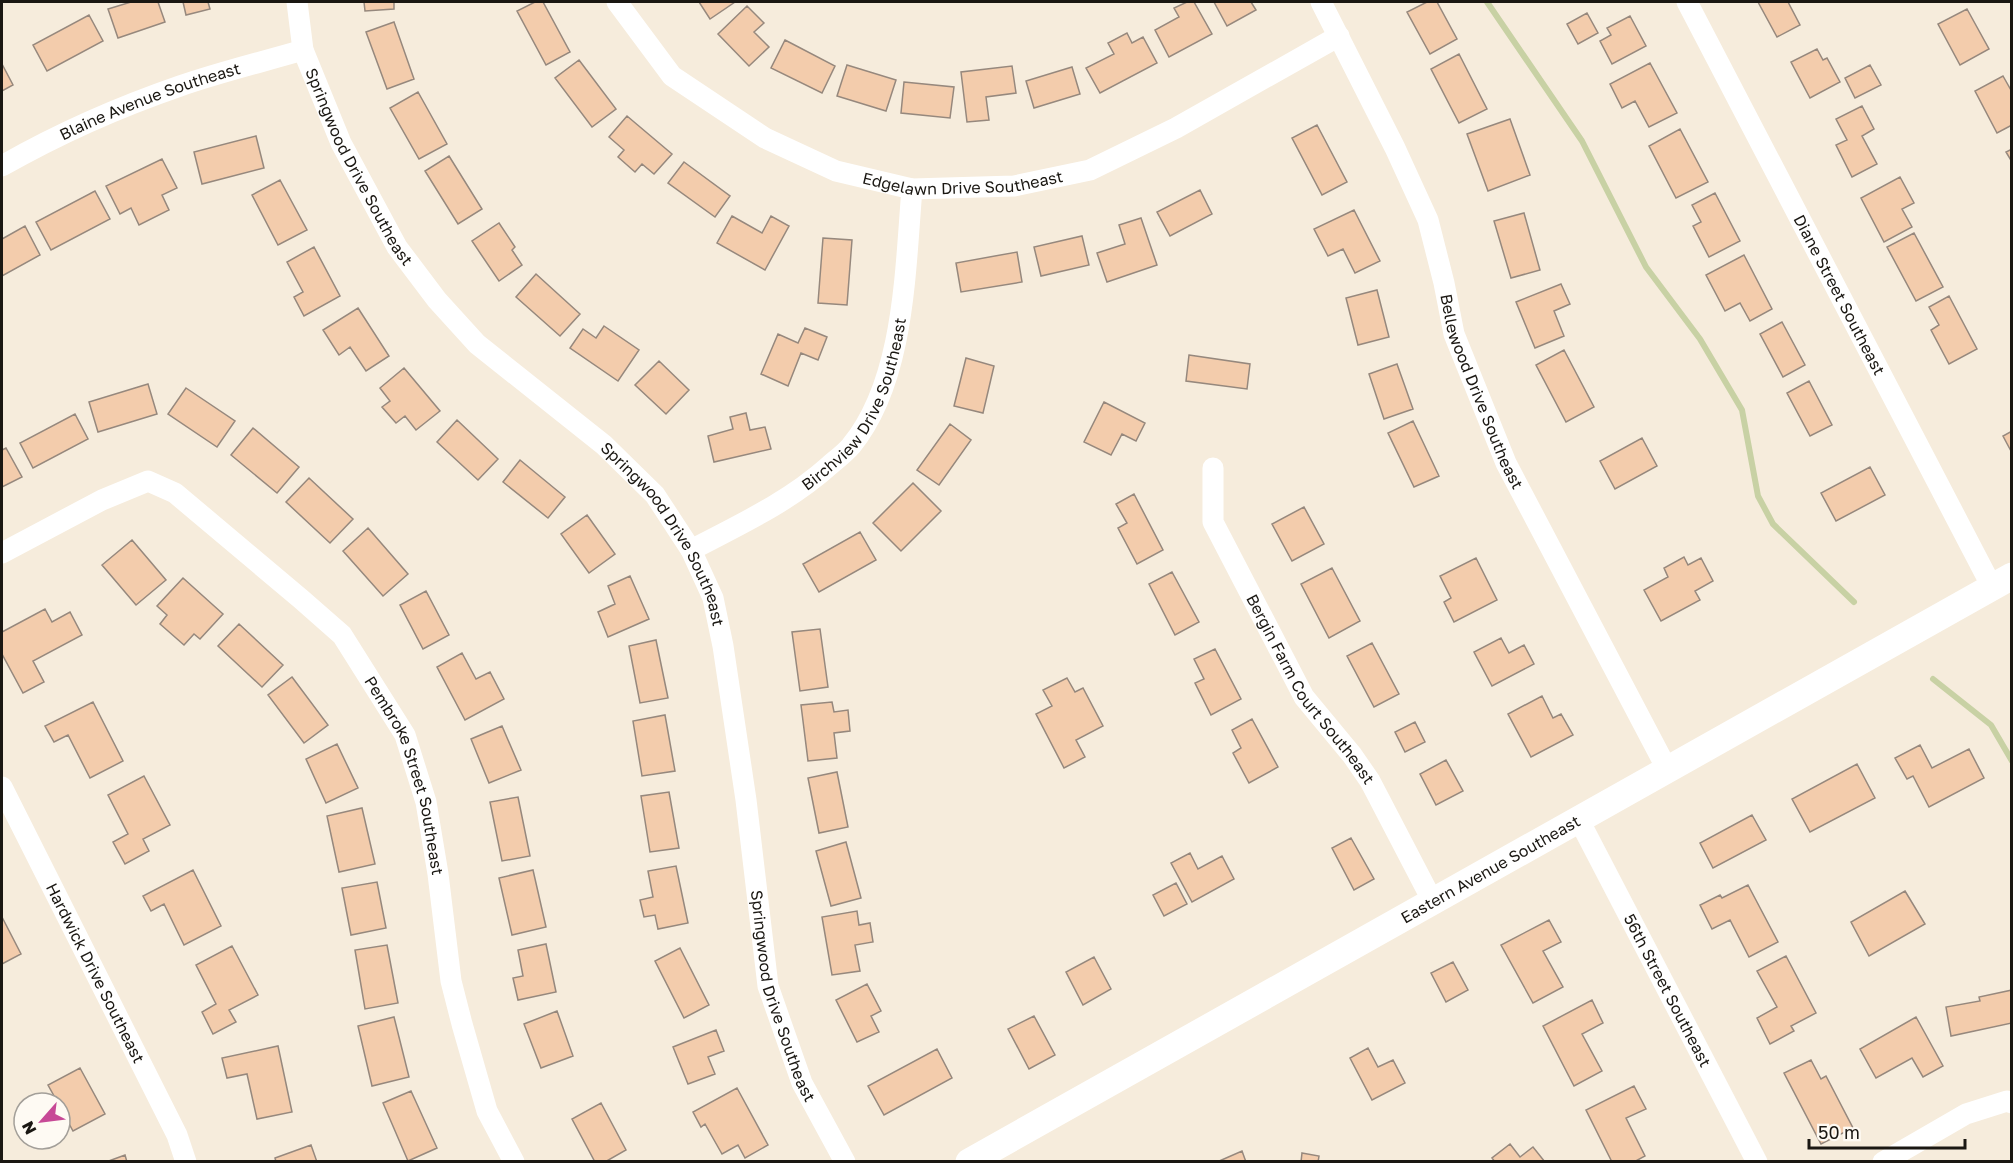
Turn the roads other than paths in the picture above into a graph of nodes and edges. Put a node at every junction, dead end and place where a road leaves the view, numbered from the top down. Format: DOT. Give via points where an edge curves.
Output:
graph roads {
  1 [pos="297,2"];
  2 [pos="617,2"];
  3 [pos="1321,2"];
  4 [pos="1687,2"];
  5 [pos="1339,36"];
  6 [pos="303,50"];
  7 [pos="2,166"];
  8 [pos="912,189"];
  9 [pos="1213,468"];
  10 [pos="691,550"];
  11 [pos="2,553"];
  12 [pos="2002,582"];
  13 [pos="1667,769"];
  14 [pos="2,787"];
  15 [pos="1579,819"];
  16 [pos="1433,902"];
  17 [pos="2012,1103"];
  18 [pos="186,1161"];
  19 [pos="514,1161"];
  20 [pos="845,1161"];
  21 [pos="969,1161"];
  22 [pos="1757,1161"];
  23 [pos="1883,1161"];
  1 -- 6 [label="street, Springwood Drive Southeast"];
  2 -- 8 [label="street, Edgelawn Drive Southeast" via="672,76 765,138 836,171"];
  3 -- 5 [label="street, Bellewood Drive Southeast"];
  4 -- 12 [label="street, Diane Street Southeast"];
  5 -- 8 [label="street, Edgelawn Drive Southeast" via="1176,128 1090,170 1014,186"];
  5 -- 13 [label="street, Bellewood Drive Southeast" via="1428,220 1454,334 1506,463"];
  6 -- 7 [label="street, Blaine Avenue Southeast" via="181,86 83,125"];
  6 -- 10 [label="street, Springwood Drive Southeast" via="341,143 397,247 437,300 477,344 603,445 655,495"];
  8 -- 10 [label="street, Birchview Drive Southeast" via="900,329 872,415 850,447 818,476 777,505"];
  9 -- 16 [label="street, Bergin Farm Court Southeast" via="1213,522 1304,697 1370,781"];
  10 -- 20 [label="street, Springwood Drive Southeast" via="712,598 723,646 768,986 802,1083"];
  11 -- 19 [label="street, Pembroke Street Southeast" via="102,500 148,481 175,493 342,635 405,735 426,802 451,981 462,1024 487,1111"];
  12 -- 13 [label="street, Eastern Avenue Southeast"];
  13 -- 15 [label="street, Eastern Avenue Southeast"];
  14 -- 18 [label="street, Hardwick Drive Southeast" via="177,1135"];
  15 -- 16 [label="street, Eastern Avenue Southeast"];
  15 -- 22 [label="street, 56th Street Southeast"];
  16 -- 21 [label="street, Eastern Avenue Southeast"];
  17 -- 23 [label="street" via="2007,1101 1966,1114"];
}
